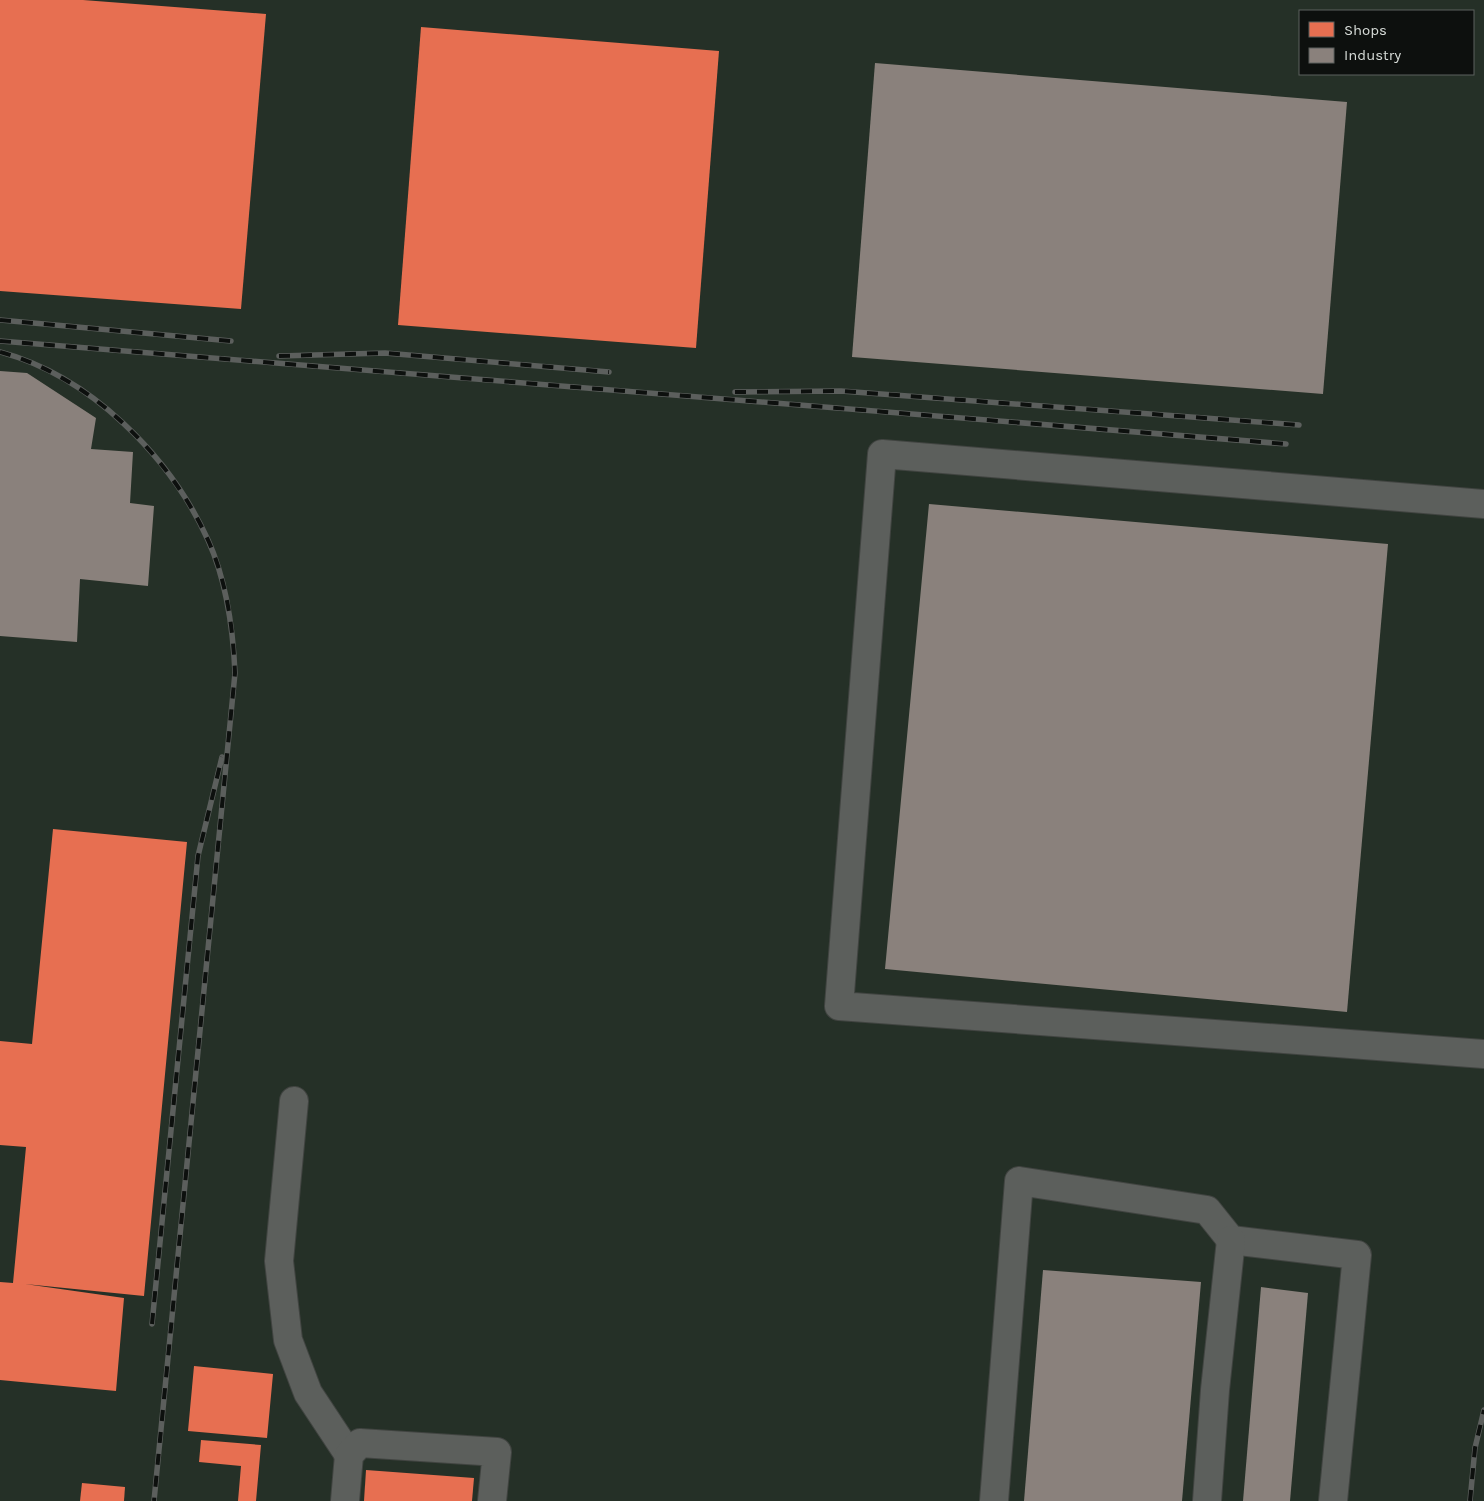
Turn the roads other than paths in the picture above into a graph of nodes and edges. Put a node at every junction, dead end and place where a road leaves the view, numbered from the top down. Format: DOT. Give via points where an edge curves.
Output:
graph roads {
  1 [pos="1484,504"];
  2 [pos="1484,1054"];
  3 [pos="294,1101"];
  4 [pos="1231,1240"];
  5 [pos="349,1455"];
  6 [pos="345,1501"];
  7 [pos="492,1501"];
  8 [pos="994,1501"];
  9 [pos="1208,1501"];
  10 [pos="1333,1501"];
  1 -- 2 [label="lane" via="882,454 839,1006"];
  3 -- 5 [label="lane" via="279,1261 288,1340 308,1393"];
  4 -- 8 [label="lane" via="1207,1210 1019,1180"];
  4 -- 9 [label="lane" via="1215,1390"];
  4 -- 10 [label="lane" via="1357,1255"];
  5 -- 6 [label="lane"];
  5 -- 7 [label="lane" via="360,1443 497,1452"];
}
